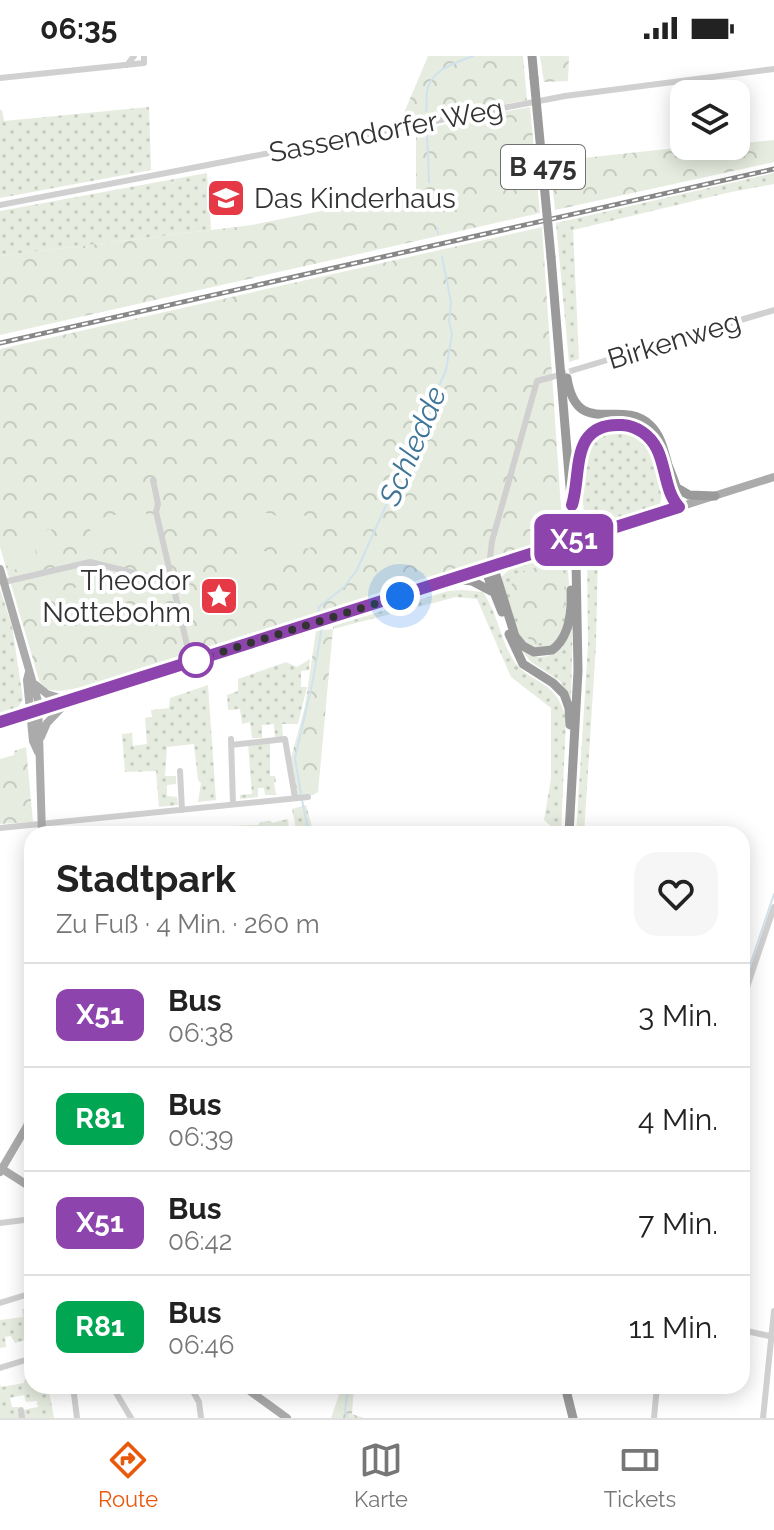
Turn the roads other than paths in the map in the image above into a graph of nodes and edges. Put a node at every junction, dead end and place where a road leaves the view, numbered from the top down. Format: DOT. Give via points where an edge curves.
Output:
graph roads {
  1 [pos="134,56"];
  2 [pos="144,56"];
  3 [pos="532,56"];
  4 [pos="127,65"];
  5 [pos="774,69"];
  6 [pos="0,78"];
  7 [pos="0,205"];
  8 [pos="774,310"];
  9 [pos="558,340"];
  10 [pos="574,370"];
  11 [pos="552,377"];
  12 [pos="774,477"];
  13 [pos="153,480"];
  14 [pos="675,485"];
  15 [pos="715,496"];
  16 [pos="572,505"];
  17 [pos="679,507"];
  18 [pos="576,565"];
  19 [pos="489,566"];
  20 [pos="0,569"];
  21 [pos="452,579"];
  22 [pos="4,582"];
  23 [pos="171,582"];
  24 [pos="494,593"];
  25 [pos="191,662"];
  26 [pos="29,671"];
  27 [pos="34,681"];
  28 [pos="69,700"];
  29 [pos="34,711"];
  30 [pos="0,722"];
  31 [pos="575,739"];
  32 [pos="39,740"];
  33 [pos="38,752"];
  34 [pos="180,771"];
  35 [pos="308,797"];
  36 [pos="295,798"];
  37 [pos="233,804"];
  38 [pos="182,810"];
  39 [pos="41,824"];
  40 [pos="570,826"];
  41 [pos="0,828"];
  42 [pos="774,907"];
  43 [pos="750,978"];
  44 [pos="24,1131"];
  45 [pos="1,1170"];
  46 [pos="24,1183"];
  47 [pos="24,1220"];
  48 [pos="0,1223"];
  49 [pos="24,1296"];
  50 [pos="0,1303"];
  51 [pos="774,1311"];
  52 [pos="750,1332"];
  53 [pos="773,1337"];
  54 [pos="24,1360"];
  55 [pos="0,1368"];
  56 [pos="74,1394"];
  57 [pos="117,1394"];
  58 [pos="194,1394"];
  59 [pos="253,1394"];
  60 [pos="567,1394"];
  61 [pos="656,1394"];
  62 [pos="281,1416"];
  63 [pos="77,1418"];
  64 [pos="131,1418"];
  65 [pos="201,1418"];
  66 [pos="573,1418"];
  67 [pos="654,1418"];
  68 [pos="763,1418"];
  1 -- 4 [label="street"];
  2 -- 4 [label="street" via="144,63"];
  3 -- 9 [label="highway, B 475, bridge"];
  4 -- 6 [label="street"];
  5 -- 7 [label="street, Sassendorfer Weg" via="565,96"];
  8 -- 10 [label="street, Birkenweg"];
  9 -- 14 [label="highway" via="574,401 590,413 629,415 646,422 660,440"];
  9 -- 16 [label="highway, B 475"];
  11 -- 19 [label="street" via="537,381"];
  12 -- 15 [label="main road"];
  13 -- 23 [label="street"];
  14 -- 15 [label="highway" via="689,495"];
  14 -- 17 [label="highway"];
  15 -- 17 [label="main road"];
  16 -- 17 [label="highway" via="583,445 601,429 622,425 641,431 654,444"];
  16 -- 18 [label="highway, B 475, bridge"];
  17 -- 19 [label="main road"];
  18 -- 19 [label="highway" via="563,639 555,649 537,653 517,639"];
  18 -- 31 [label="highway, B 475"];
  19 -- 21 [label="main road"];
  19 -- 24 [label="highway"];
  20 -- 22 [label="main road"];
  21 -- 24 [label="highway" via="480,583"];
  21 -- 25 [label="main road"];
  22 -- 23 [label="street" via="90,562"];
  22 -- 26 [label="main road"];
  23 -- 25 [label="street"];
  24 -- 31 [label="highway" via="521,661 564,694"];
  25 -- 28 [label="main road"];
  26 -- 27 [label="main road"];
  26 -- 29 [label="main road"];
  27 -- 28 [label="main road" via="47,694"];
  27 -- 29 [label="main road"];
  28 -- 29 [label="main road"];
  28 -- 32 [label="main road"];
  29 -- 30 [label="street"];
  29 -- 32 [label="main road"];
  29 -- 33 [label="main road"];
  31 -- 40 [label="highway, B 475"];
  32 -- 33 [label="main road"];
  33 -- 39 [label="main road"];
  34 -- 38 [label="street"];
  35 -- 36 [label="street"];
  36 -- 37 [label="street"];
  36 -- 37 [label="street" via="285,739 231,742"];
  37 -- 38 [label="street"];
  38 -- 39 [label="street"];
  39 -- 41 [label="street"];
  42 -- 43 [label="street"];
  44 -- 45 [label="main road"];
  45 -- 46 [label="main road"];
  47 -- 48 [label="street"];
  49 -- 50 [label="street"];
  51 -- 53 [label="street"];
  52 -- 53 [label="street"];
  53 -- 68 [label="street"];
  54 -- 55 [label="street"];
  56 -- 63 [label="street"];
  57 -- 64 [label="street"];
  58 -- 65 [label="street"];
  59 -- 62 [label="main road"];
  60 -- 66 [label="highway"];
  61 -- 67 [label="street"];
}
